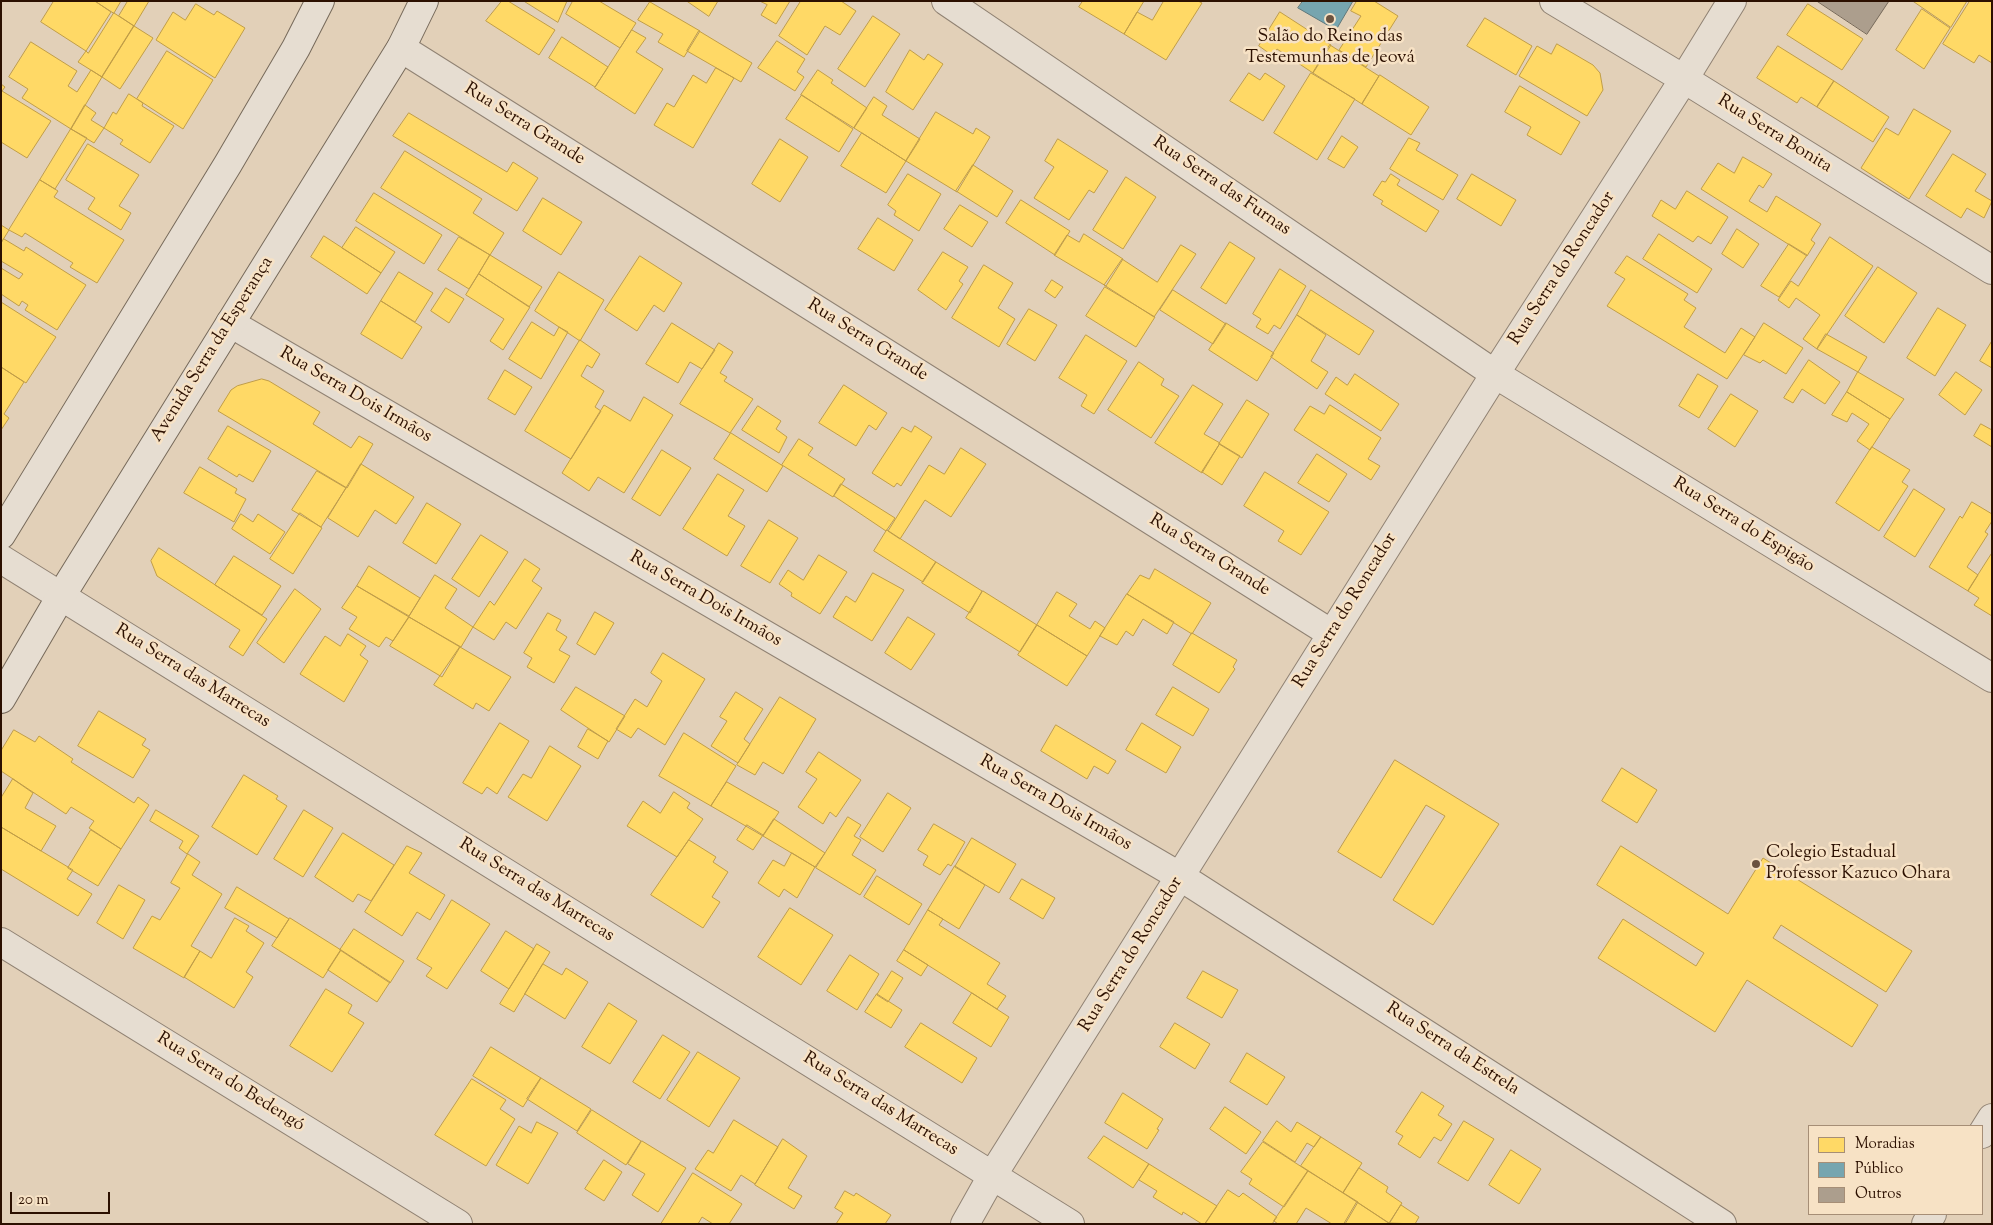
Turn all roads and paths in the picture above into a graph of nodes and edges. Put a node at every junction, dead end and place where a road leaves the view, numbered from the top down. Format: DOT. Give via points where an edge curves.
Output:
graph roads {
  1 [pos="320,1"];
  2 [pos="424,1"];
  3 [pos="946,1"];
  4 [pos="1554,1"];
  5 [pos="1732,1"];
  6 [pos="401,48"];
  7 [pos="1684,79"];
  8 [pos="1992,270"];
  9 [pos="230,323"];
  10 [pos="1495,374"];
  11 [pos="1,534"];
  12 [pos="1,559"];
  13 [pos="61,596"];
  14 [pos="1332,634"];
  15 [pos="1992,678"];
  16 [pos="1,699"];
  17 [pos="1181,877"];
  18 [pos="1,942"];
  19 [pos="1992,1118"];
  20 [pos="1983,1132"];
  21 [pos="992,1176"];
  22 [pos="458,1224"];
  23 [pos="965,1224"];
  24 [pos="1070,1224"];
  25 [pos="1722,1224"];
  1 -- 11 [label="street" via="228,164"];
  2 -- 6 [label="street, Avenida Serra da Esperança"];
  3 -- 10 [label="street, Rua Serra das Furnas"];
  4 -- 7 [label="street, Rua Serra Bonita"];
  5 -- 7 [label="street, Rua Serra do Roncador"];
  6 -- 9 [label="street, Avenida Serra da Esperança"];
  6 -- 14 [label="street, Rua Serra Grande"];
  7 -- 8 [label="street, Rua Serra Bonita"];
  7 -- 10 [label="street, Rua Serra do Roncador"];
  9 -- 13 [label="street, Avenida Serra da Esperança"];
  9 -- 17 [label="street, Rua Serra Dois Irmãos"];
  10 -- 14 [label="street, Rua Serra do Roncador"];
  10 -- 15 [label="street, Rua Serra do Espigão"];
  12 -- 13 [label="street, Rua Serra das Marrecas"];
  13 -- 16 [label="street, Avenida Serra da Esperança"];
  13 -- 21 [label="street, Rua Serra das Marrecas"];
  14 -- 17 [label="street, Rua Serra do Roncador"];
  17 -- 21 [label="street, Rua Serra do Roncador"];
  17 -- 25 [label="street, Rua Serra da Estrela"];
  18 -- 22 [label="street, Rua Serra do Bedengó"];
  19 -- 20 [label="street"];
  21 -- 23 [label="street, Rua Serra do Roncador"];
  21 -- 24 [label="street, Rua Serra das Marrecas"];
}
